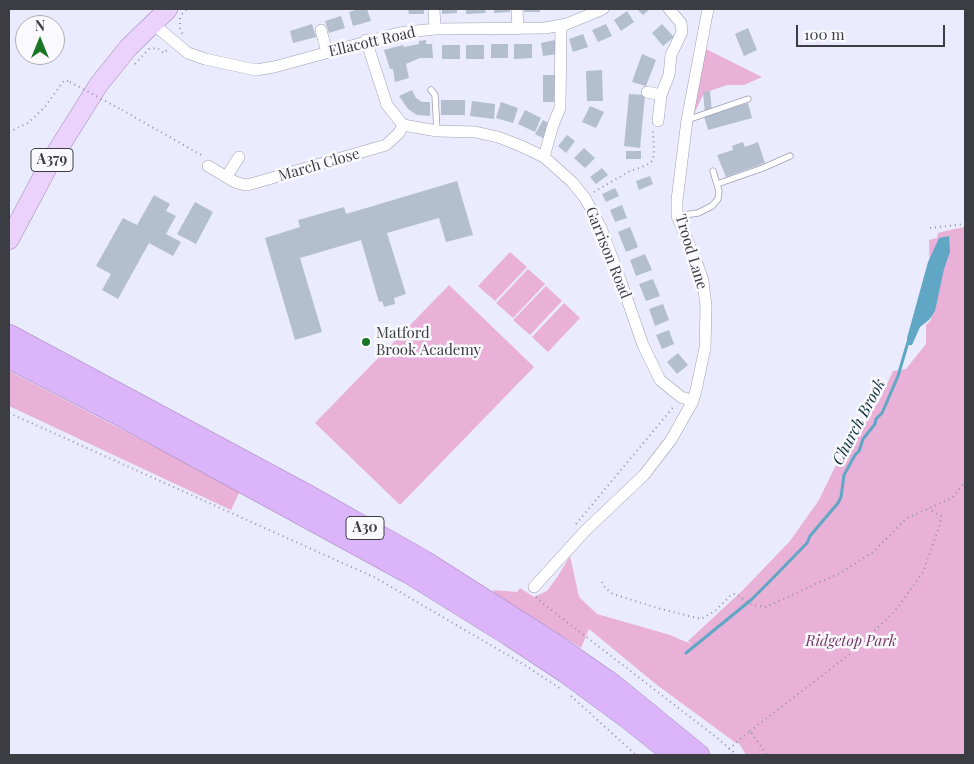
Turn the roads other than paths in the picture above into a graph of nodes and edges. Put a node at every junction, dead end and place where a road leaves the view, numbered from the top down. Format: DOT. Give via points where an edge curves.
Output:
graph roads {
  1 [pos="168,9"];
  2 [pos="434,9"];
  3 [pos="517,9"];
  4 [pos="603,9"];
  5 [pos="669,9"];
  6 [pos="708,9"];
  7 [pos="152,23"];
  8 [pos="561,26"];
  9 [pos="435,29"];
  10 [pos="518,29"];
  11 [pos="321,30"];
  12 [pos="366,40"];
  13 [pos="327,52"];
  14 [pos="431,90"];
  15 [pos="647,92"];
  16 [pos="661,95"];
  17 [pos="748,99"];
  18 [pos="687,120"];
  19 [pos="658,121"];
  20 [pos="403,125"];
  21 [pos="437,131"];
  22 [pos="790,156"];
  23 [pos="239,157"];
  24 [pos="544,157"];
  25 [pos="208,166"];
  26 [pos="713,171"];
  27 [pos="227,176"];
  28 [pos="717,184"];
  29 [pos="677,216"];
  30 [pos="9,240"];
  31 [pos="9,335"];
  32 [pos="9,358"];
  33 [pos="693,401"];
  34 [pos="534,587"];
  35 [pos="674,755"];
  36 [pos="699,755"];
  1 -- 7 [label="main road, A379"];
  2 -- 9 [label="street"];
  3 -- 10 [label="street"];
  4 -- 8 [label="street, Ellacott Road"];
  5 -- 16 [label="street" via="681,23 682,32 671,55 669,75"];
  6 -- 18 [label="street, Trood Lane"];
  7 -- 13 [label="street, Ellacott Road" via="188,53 256,70"];
  7 -- 30 [label="main road, A379" via="105,76 84,107"];
  8 -- 10 [label="street, Ellacott Road"];
  8 -- 24 [label="street" via="560,108"];
  9 -- 10 [label="street, Ellacott Road"];
  9 -- 12 [label="street, Ellacott Road"];
  11 -- 13 [label="street"];
  12 -- 13 [label="street, Ellacott Road"];
  12 -- 20 [label="street" via="387,105"];
  14 -- 21 [label="lane" via="435,95"];
  15 -- 16 [label="street"];
  16 -- 19 [label="street"];
  17 -- 18 [label="lane"];
  18 -- 29 [label="street, Trood Lane"];
  20 -- 21 [label="street, Garrison Road"];
  20 -- 27 [label="street, March Close" via="394,140 374,150 252,184 235,182"];
  21 -- 24 [label="street, Garrison Road" via="475,132 521,146"];
  22 -- 28 [label="lane"];
  23 -- 27 [label="street"];
  24 -- 33 [label="street, Garrison Road" via="586,198 604,236 643,345 660,380 681,397"];
  25 -- 27 [label="street, March Close"];
  26 -- 28 [label="lane"];
  28 -- 29 [label="lane" via="720,191 712,206 698,214"];
  29 -- 33 [label="street, Trood Lane" via="703,281 706,307 705,348"];
  31 -- 36 [label="highway, A30" via="424,561 612,684"];
  32 -- 35 [label="highway, A30" via="409,573 564,672"];
  33 -- 34 [label="street, Trood Lane" via="671,440 644,475 585,531"];
}
